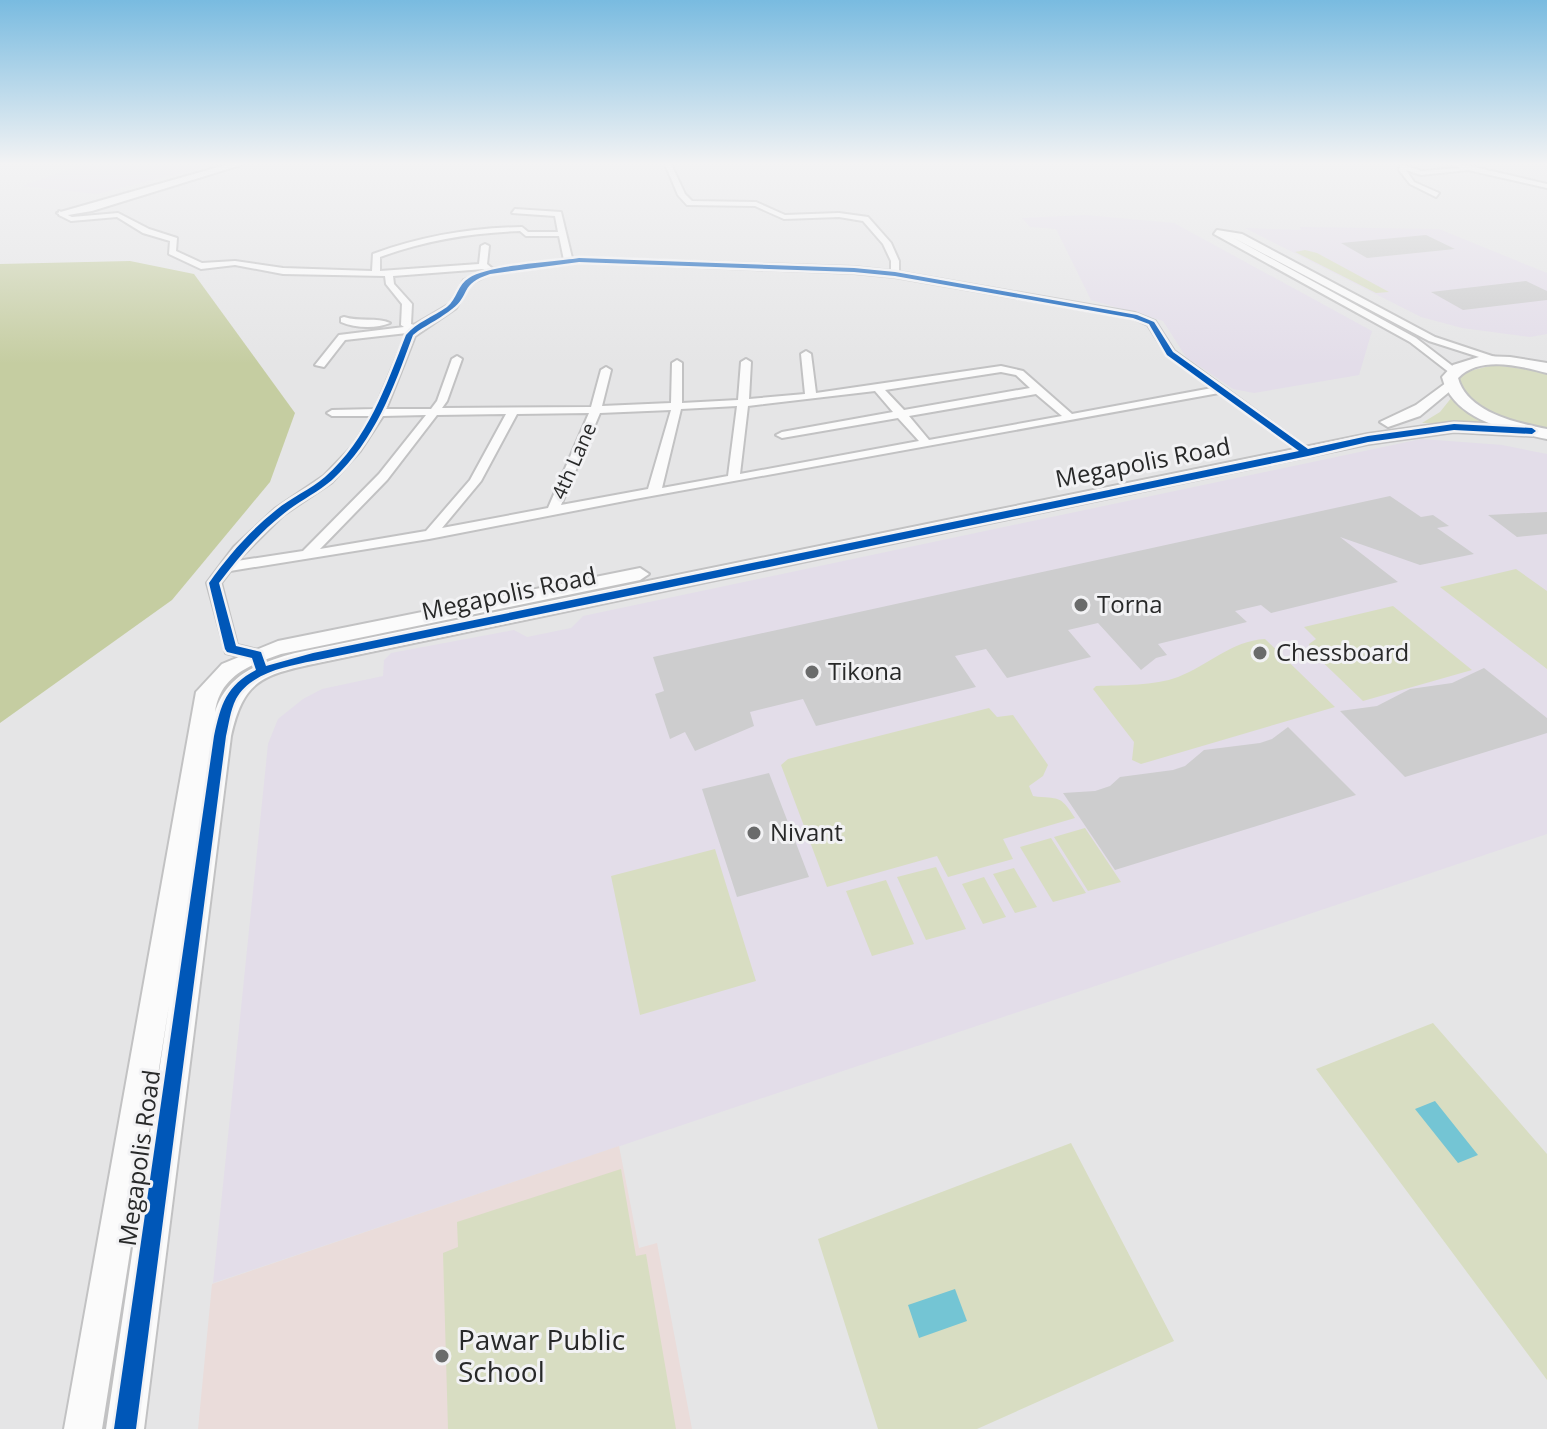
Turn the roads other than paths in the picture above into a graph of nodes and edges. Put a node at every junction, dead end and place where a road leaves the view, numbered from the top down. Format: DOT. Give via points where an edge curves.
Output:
graph roads {
  1 [pos="146,231"];
  2 [pos="473,231"];
  3 [pos="523,231"];
  4 [pos="561,231"];
  5 [pos="876,231"];
  6 [pos="561,234"];
  7 [pos="485,246"];
  8 [pos="568,260"];
  9 [pos="584,260"];
  10 [pos="486,269"];
  11 [pos="376,272"];
  12 [pos="389,274"];
  13 [pos="895,274"];
  14 [pos="583,275"];
  15 [pos="344,320"];
  16 [pos="411,327"];
  17 [pos="806,354"];
  18 [pos="457,359"];
  19 [pos="746,362"];
  20 [pos="1505,362"];
  21 [pos="677,363"];
  22 [pos="320,365"];
  23 [pos="1546,368"];
  24 [pos="606,370"];
  25 [pos="1452,377"];
  26 [pos="878,388"];
  27 [pos="1039,390"];
  28 [pos="1220,390"];
  29 [pos="811,397"];
  30 [pos="743,403"];
  31 [pos="674,407"];
  32 [pos="596,410"];
  33 [pos="513,412"];
  34 [pos="332,413"];
  35 [pos="379,413"];
  36 [pos="433,413"];
  37 [pos="901,413"];
  38 [pos="1071,418"];
  39 [pos="1540,433"];
  40 [pos="782,435"];
  41 [pos="927,444"];
  42 [pos="1299,447"];
  43 [pos="734,478"];
  44 [pos="638,496"];
  45 [pos="552,512"];
  46 [pos="429,535"];
  47 [pos="307,555"];
  48 [pos="227,567"];
  49 [pos="260,663"];
  50 [pos="83,1429"];
  51 [pos="125,1429"];
  1 -- 11 [label="street" via="174,240 172,252 201,266 235,263 283,271"];
  2 -- 11 [label="street" via="376,256"];
  3 -- 6 [label="street"];
  4 -- 6 [label="street"];
  5 -- 13 [label="street" via="887,243"];
  6 -- 8 [label="street"];
  7 -- 10 [label="street"];
  8 -- 9 [label="street"];
  8 -- 10 [label="street"];
  9 -- 13 [label="street"];
  9 -- 14 [label="street"];
  10 -- 12 [label="street"];
  10 -- 16 [label="street" via="467,282 453,306"];
  11 -- 12 [label="street"];
  12 -- 16 [label="street" via="390,284 407,304"];
  13 -- 28 [label="street" via="1135,316 1152,323 1170,353"];
  15 -- 16 [label="street"];
  16 -- 22 [label="street" via="342,337"];
  16 -- 35 [label="street"];
  17 -- 29 [label="street"];
  18 -- 36 [label="street"];
  19 -- 30 [label="street"];
  20 -- 23 [label="main road"];
  20 -- 25 [label="main road" via="1473,363"];
  20 -- 25 [label="street" via="1432,339 1236,234 1217,232 1413,340"];
  21 -- 31 [label="street"];
  24 -- 32 [label="street, 4th Lane"];
  25 -- 39 [label="main road" via="1454,392 1476,409"];
  25 -- 42 [label="street, Megapolis Road" via="1411,418"];
  26 -- 27 [label="street" via="1001,369 1019,373"];
  26 -- 29 [label="street"];
  26 -- 37 [label="street"];
  27 -- 37 [label="street"];
  27 -- 38 [label="street"];
  28 -- 38 [label="street"];
  28 -- 42 [label="street"];
  29 -- 30 [label="street"];
  30 -- 31 [label="street"];
  30 -- 43 [label="street"];
  31 -- 32 [label="street"];
  31 -- 44 [label="street" via="656,488"];
  32 -- 33 [label="street"];
  32 -- 45 [label="street, 4th Lane"];
  33 -- 36 [label="street"];
  33 -- 46 [label="street" via="481,472"];
  34 -- 35 [label="street"];
  35 -- 36 [label="street"];
  35 -- 48 [label="street" via="328,479 279,512"];
  36 -- 47 [label="street" via="383,477"];
  37 -- 40 [label="street"];
  37 -- 41 [label="street"];
  38 -- 41 [label="street"];
  39 -- 42 [label="street, Megapolis Road" via="1429,429"];
  41 -- 43 [label="street"];
  42 -- 49 [label="street, Megapolis Road" via="278,648"];
  43 -- 44 [label="street"];
  44 -- 45 [label="street"];
  45 -- 46 [label="street"];
  46 -- 47 [label="street"];
  47 -- 48 [label="street"];
  48 -- 49 [label="street" via="214,583 231,649"];
  49 -- 50 [label="street, Megapolis Road" via="234,666 215,681 204,704"];
  49 -- 51 [label="street, Megapolis Road" via="236,690 220,736"];
}
